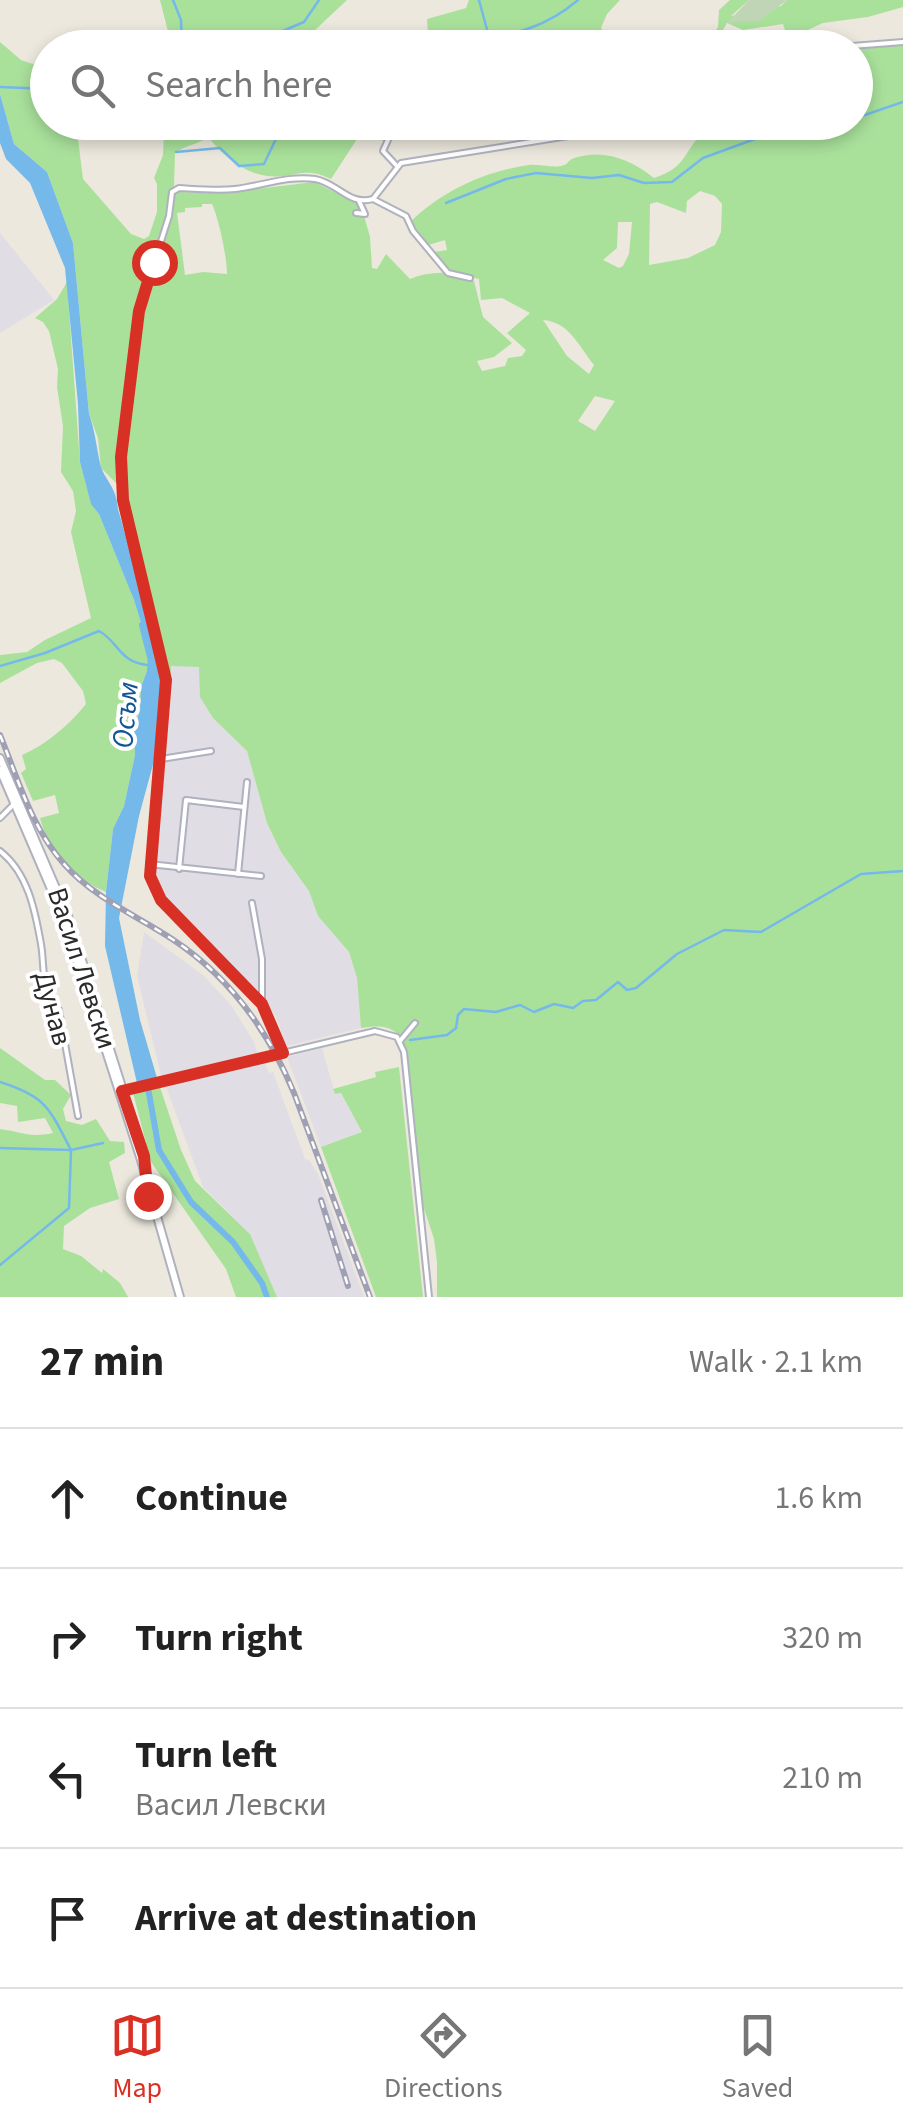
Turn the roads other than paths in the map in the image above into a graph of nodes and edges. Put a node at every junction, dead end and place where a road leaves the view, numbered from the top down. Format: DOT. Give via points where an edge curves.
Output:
graph roads {
  1 [pos="903,42"];
  2 [pos="873,44"];
  3 [pos="388,140"];
  4 [pos="540,140"];
  5 [pos="396,165"];
  6 [pos="373,199"];
  7 [pos="359,202"];
  8 [pos="356,214"];
  9 [pos="470,278"];
  10 [pos="210,751"];
  11 [pos="0,758"];
  12 [pos="161,759"];
  13 [pos="0,770"];
  14 [pos="247,782"];
  15 [pos="17,802"];
  16 [pos="244,806"];
  17 [pos="0,818"];
  18 [pos="0,851"];
  19 [pos="149,864"];
  20 [pos="179,868"];
  21 [pos="238,874"];
  22 [pos="261,876"];
  23 [pos="252,903"];
  24 [pos="262,1004"];
  25 [pos="416,1023"];
  26 [pos="400,1041"];
  27 [pos="283,1053"];
  28 [pos="120,1092"];
  29 [pos="78,1116"];
  30 [pos="180,1297"];
  31 [pos="429,1297"];
  1 -- 2 [label="street"];
  3 -- 5 [label="street" via="383,151"];
  4 -- 5 [label="street"];
  5 -- 6 [label="street"];
  6 -- 7 [label="street"];
  6 -- 9 [label="street" via="406,216 448,273"];
  7 -- 8 [label="street" via="365,214"];
  7 -- 12 [label="street" via="312,179 172,192 139,311 121,457 123,500 166,680"];
  10 -- 12 [label="street"];
  11 -- 15 [label="main road"];
  12 -- 19 [label="street"];
  13 -- 15 [label="main road"];
  14 -- 16 [label="street"];
  15 -- 17 [label="street"];
  15 -- 28 [label="main road, Васил Левски"];
  16 -- 20 [label="street" via="186,800"];
  16 -- 21 [label="street"];
  18 -- 29 [label="street, Дунав" via="18,867 28,893"];
  19 -- 20 [label="street"];
  19 -- 24 [label="street" via="161,900"];
  20 -- 21 [label="street"];
  21 -- 22 [label="street"];
  23 -- 24 [label="street"];
  24 -- 27 [label="street"];
  25 -- 26 [label="street"];
  26 -- 27 [label="street" via="374,1031"];
  26 -- 31 [label="street"];
  27 -- 28 [label="street"];
  28 -- 30 [label="main road, Васил Левски" via="144,1156 148,1196"];
}
